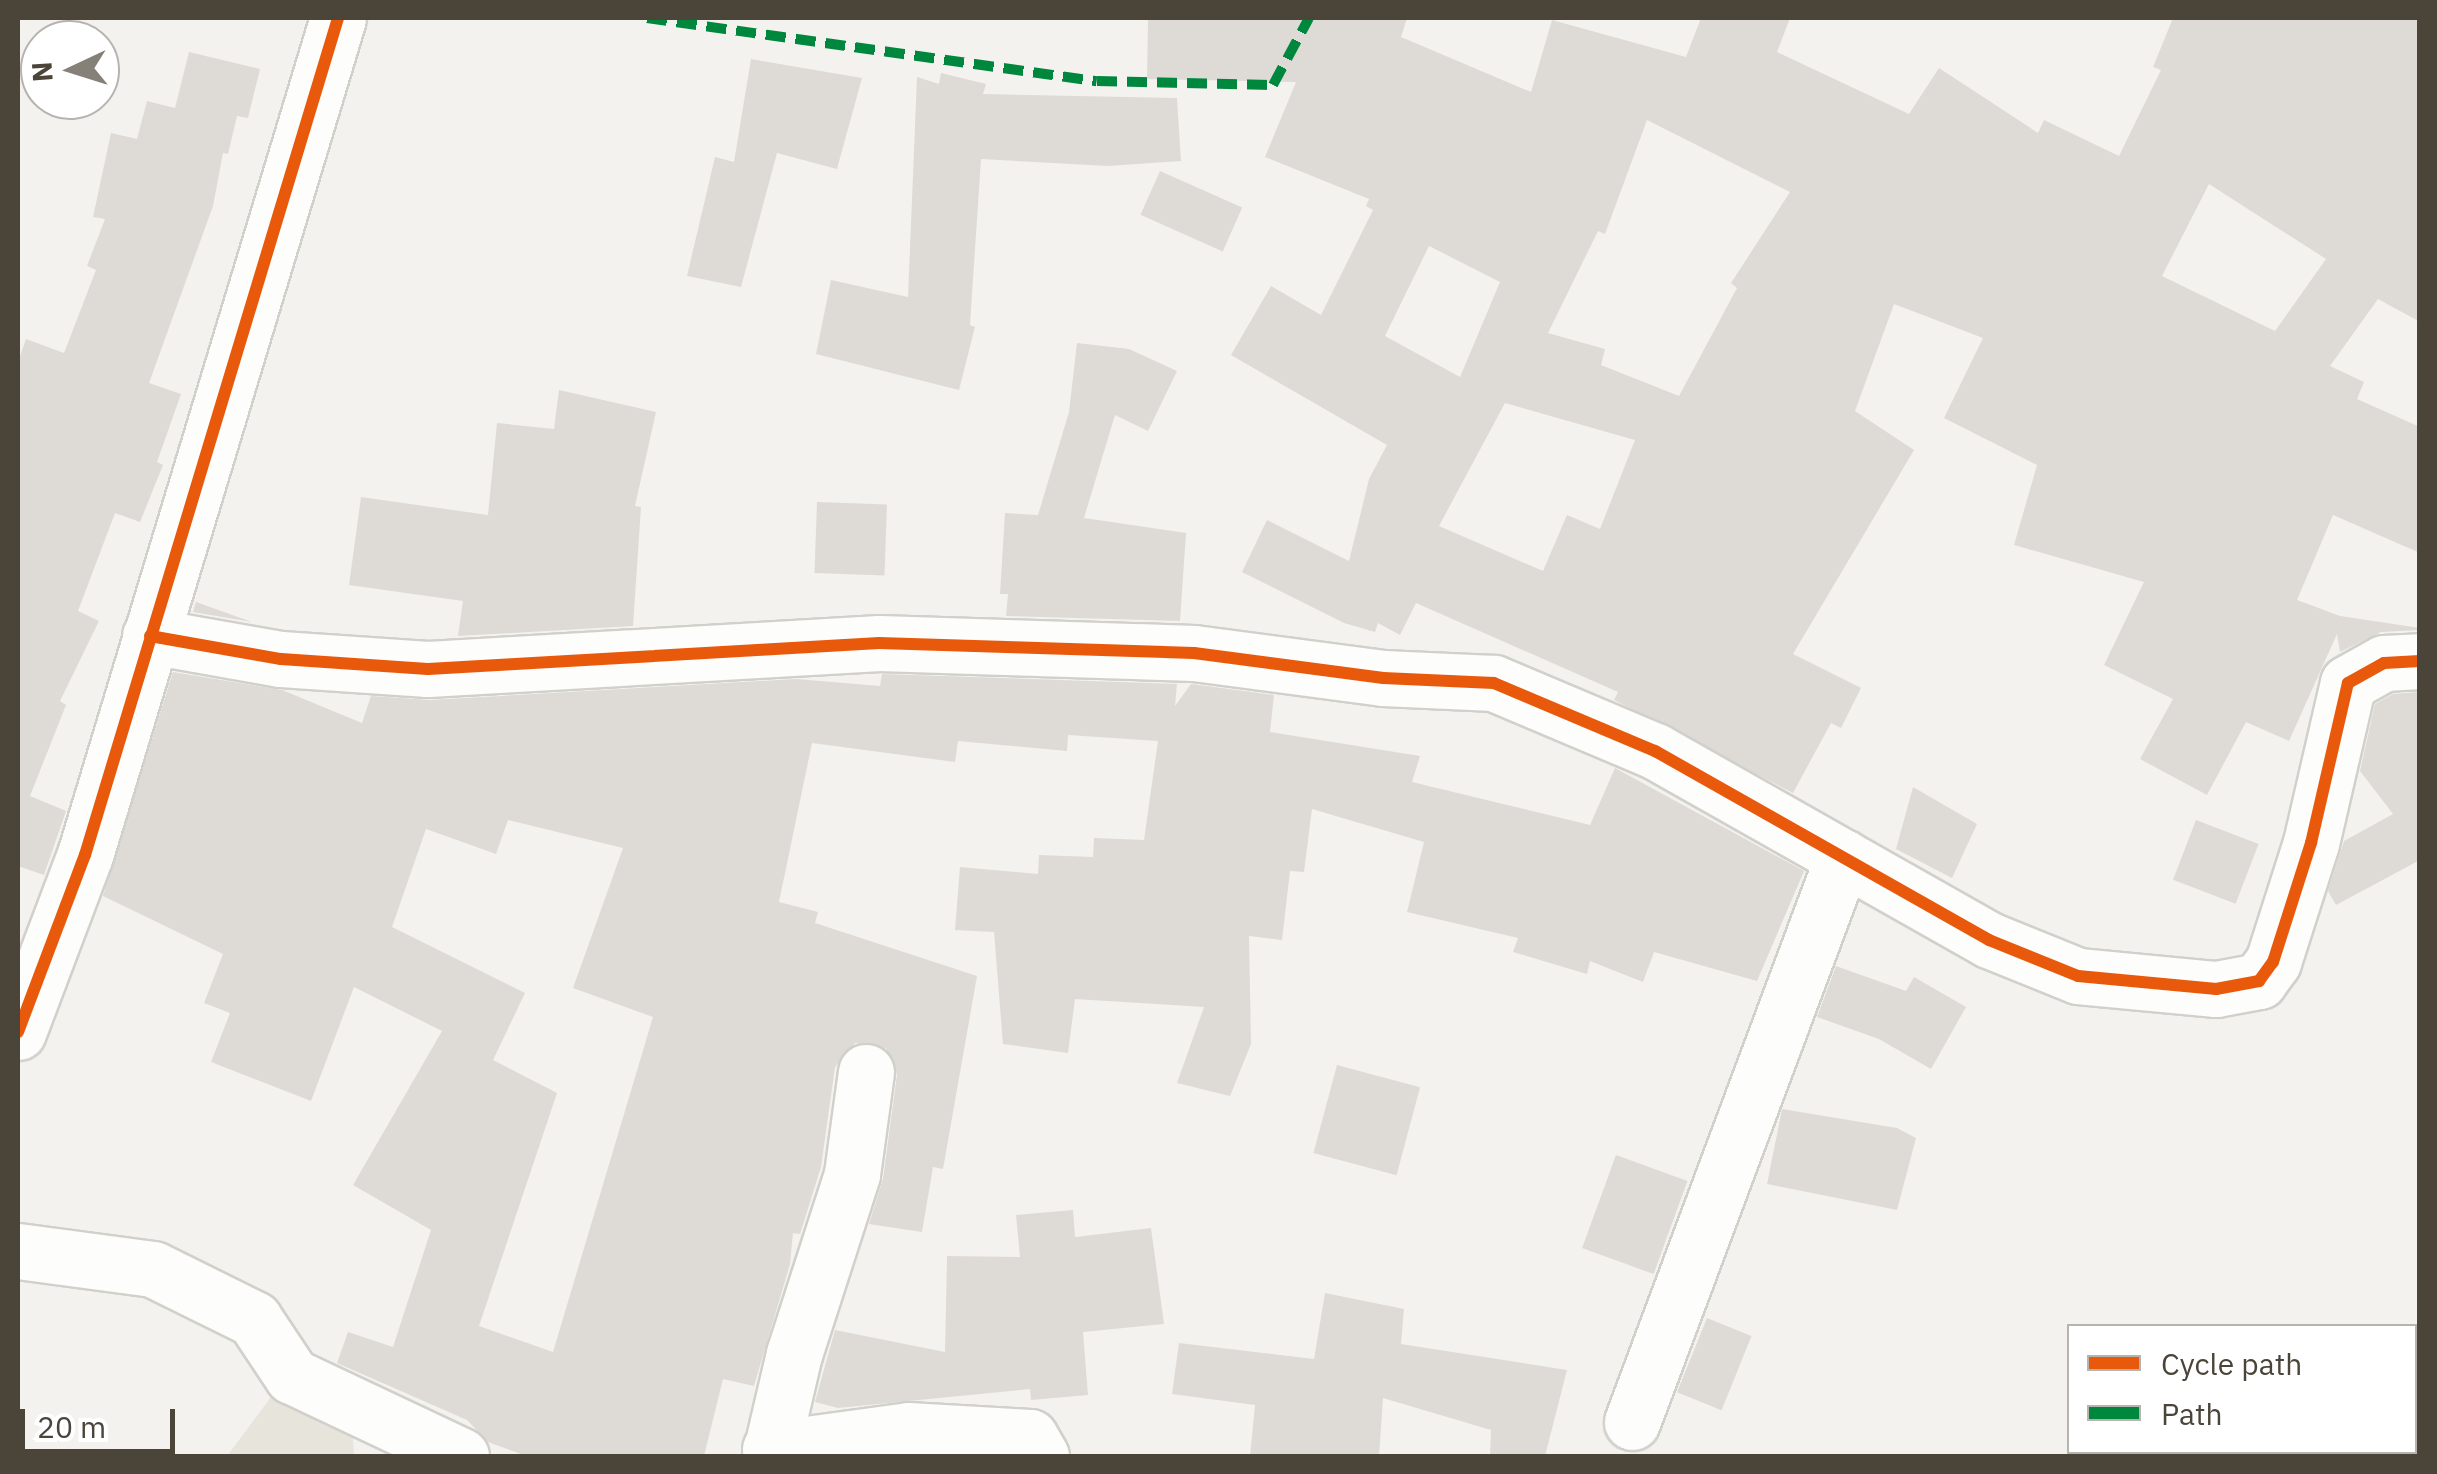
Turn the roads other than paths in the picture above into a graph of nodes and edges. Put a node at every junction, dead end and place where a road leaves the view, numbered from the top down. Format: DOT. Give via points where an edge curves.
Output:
graph roads {
  1 [pos="338,18"];
  2 [pos="150,636"];
  3 [pos="2420,661"];
  4 [pos="1843,857"];
  5 [pos="18,1032"];
  6 [pos="866,1072"];
  7 [pos="18,1251"];
  8 [pos="1632,1422"];
  9 [pos="770,1453"];
  10 [pos="461,1456"];
  11 [pos="1041,1456"];
  1 -- 2 [label="street"];
  2 -- 4 [label="street" via="282,659 428,670 879,643 1194,652 1383,678 1494,683 1655,751"];
  2 -- 5 [label="street" via="85,854"];
  3 -- 4 [label="street" via="2384,663 2348,684 2311,843 2273,962 2259,981 2242,988 2078,976 1989,940"];
  4 -- 8 [label="street"];
  6 -- 9 [label="street" via="852,1174"];
  7 -- 10 [label="street" via="153,1269 254,1318 292,1376"];
  9 -- 11 [label="street" via="908,1430 1030,1437"];
}
